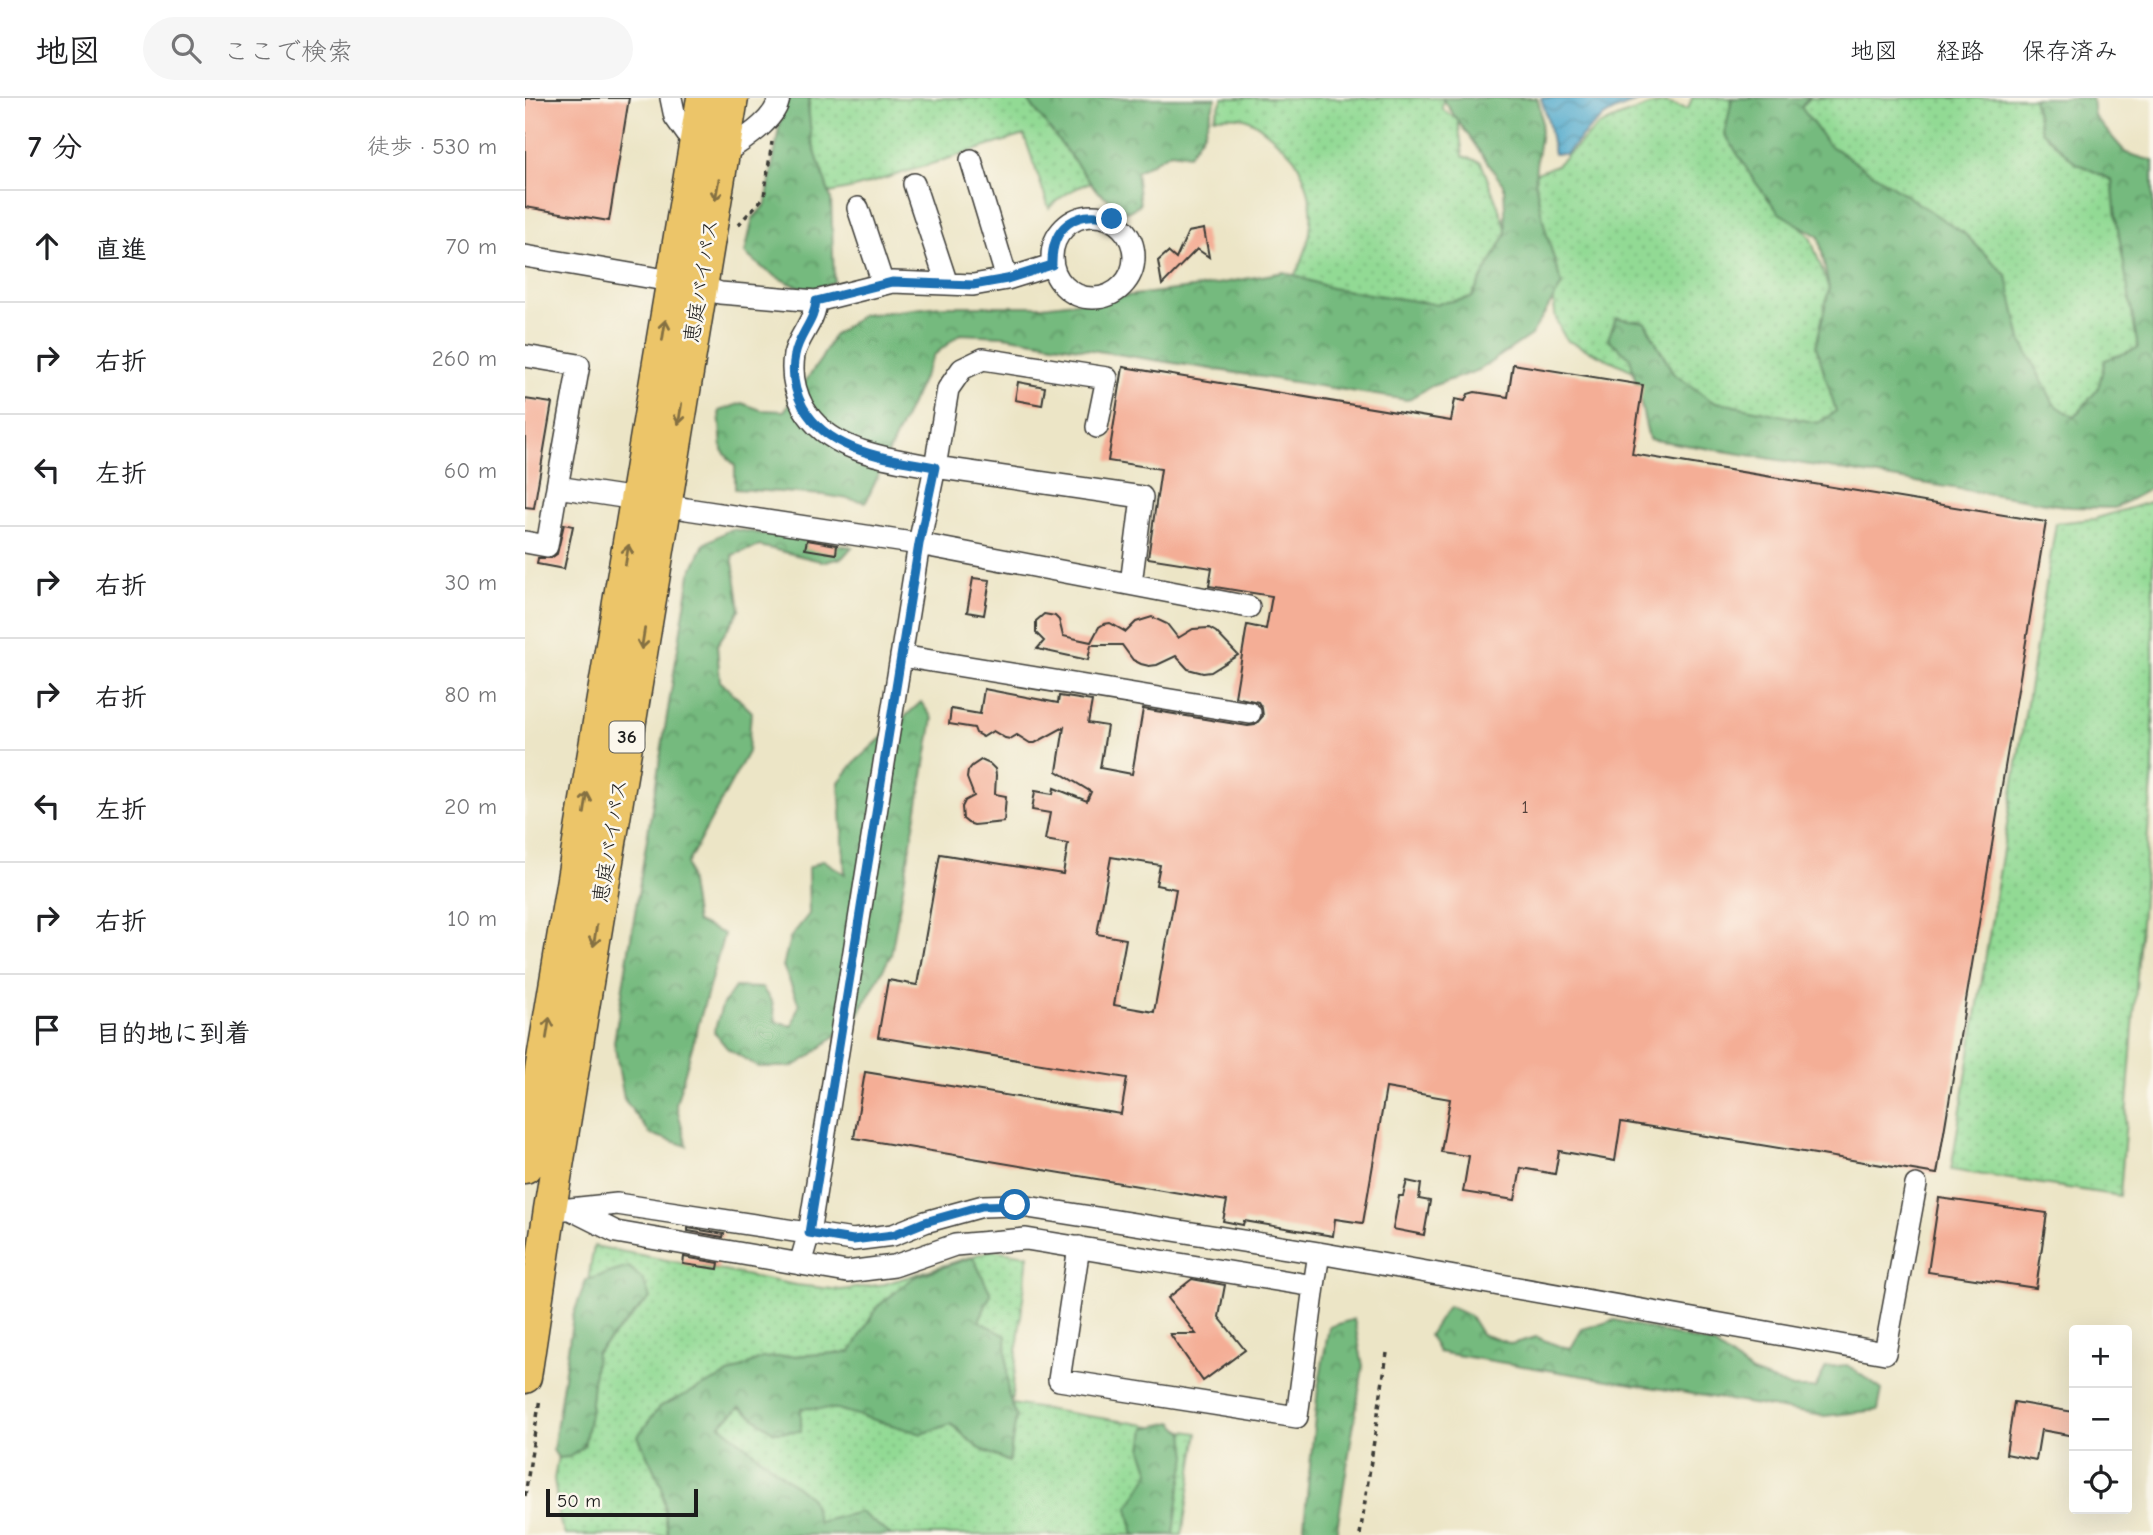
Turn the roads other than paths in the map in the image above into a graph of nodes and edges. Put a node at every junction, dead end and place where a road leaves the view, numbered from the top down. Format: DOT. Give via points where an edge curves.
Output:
graph roads {
  1 [pos="671,98"];
  2 [pos="702,98"];
  3 [pos="732,98"];
  4 [pos="779,98"];
  5 [pos="709,149"];
  6 [pos="971,160"];
  7 [pos="914,184"];
  8 [pos="858,208"];
  9 [pos="525,256"];
  10 [pos="1052,265"];
  11 [pos="1007,279"];
  12 [pos="687,284"];
  13 [pos="947,284"];
  14 [pos="883,285"];
  15 [pos="816,301"];
  16 [pos="525,356"];
  17 [pos="1097,427"];
  18 [pos="935,467"];
  19 [pos="557,487"];
  20 [pos="650,502"];
  21 [pos="525,542"];
  22 [pos="919,544"];
  23 [pos="1131,584"];
  24 [pos="1249,607"];
  25 [pos="901,656"];
  26 [pos="1250,713"];
  27 [pos="525,1167"];
  28 [pos="1916,1185"];
  29 [pos="560,1209"];
  30 [pos="1076,1214"];
  31 [pos="809,1233"];
  32 [pos="1075,1246"];
  33 [pos="1319,1252"];
  34 [pos="800,1264"];
  35 [pos="1314,1286"];
  36 [pos="525,1377"];
  1 -- 5 [label="street" via="675,117"];
  2 -- 5 [label="highway, 恵庭バイパス / 36"];
  3 -- 5 [label="highway, 恵庭バイパス / 36"];
  4 -- 5 [label="street" via="777,107 754,132"];
  5 -- 12 [label="highway, 恵庭バイパス / 36"];
  6 -- 11 [label="street"];
  7 -- 13 [label="street"];
  8 -- 14 [label="street"];
  9 -- 12 [label="street"];
  10 -- 11 [label="street"];
  11 -- 13 [label="street"];
  12 -- 15 [label="street" via="720,293"];
  12 -- 20 [label="highway, 恵庭バイパス / 36"];
  13 -- 14 [label="street"];
  14 -- 15 [label="street"];
  15 -- 18 [label="street" via="815,313 795,352 792,377 810,418 831,438 857,450"];
  16 -- 19 [label="street" via="579,365"];
  17 -- 18 [label="street" via="1107,379 983,359 962,369 949,389"];
  18 -- 22 [label="street"];
  18 -- 23 [label="street" via="1142,497"];
  19 -- 20 [label="street"];
  19 -- 21 [label="street" via="547,546"];
  20 -- 22 [label="street"];
  27 -- 20 [label="highway, 恵庭バイパス / 36, one-way"];
  20 -- 29 [label="highway, 恵庭バイパス / 36, one-way"];
  22 -- 23 [label="street"];
  22 -- 25 [label="street"];
  23 -- 24 [label="street"];
  25 -- 26 [label="street"];
  25 -- 31 [label="street"];
  28 -- 33 [label="street" via="1885,1353"];
  29 -- 31 [label="street" via="617,1204"];
  29 -- 34 [label="street" via="616,1232"];
  29 -- 36 [label="highway, 恵庭バイパス / 36"];
  30 -- 31 [label="street" via="1015,1205 982,1206 893,1235 853,1240"];
  30 -- 32 [label="street"];
  30 -- 33 [label="street"];
  31 -- 34 [label="street"];
  32 -- 34 [label="street" via="1026,1238 955,1245 894,1266 847,1272"];
  32 -- 35 [label="street"];
  32 -- 35 [label="street" via="1059,1380 1297,1417"];
  33 -- 35 [label="street"];
}
